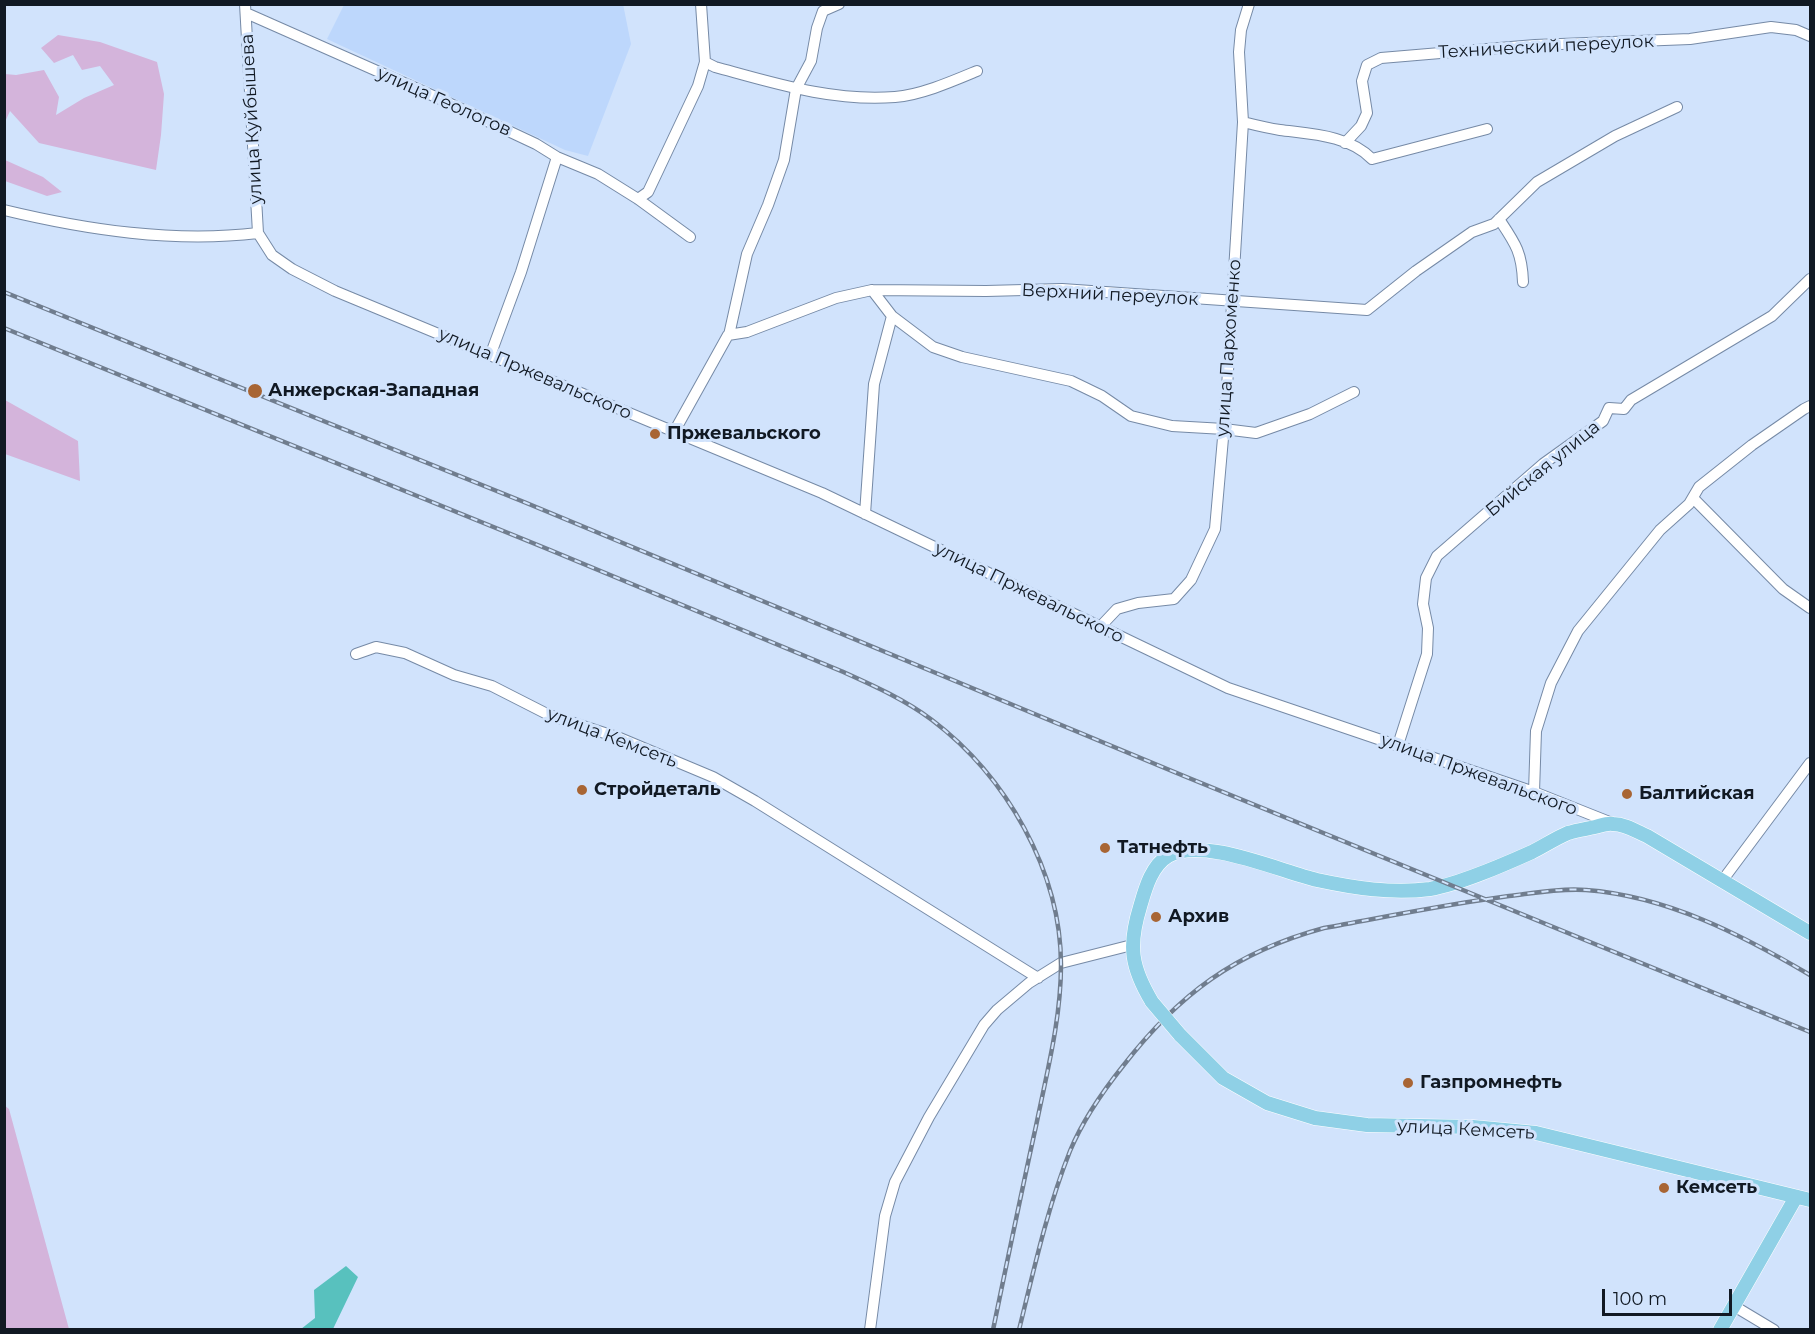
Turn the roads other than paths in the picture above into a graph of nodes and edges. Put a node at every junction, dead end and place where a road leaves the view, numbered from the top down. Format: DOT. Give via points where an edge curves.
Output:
graph roads {
  1 [pos="701,4"];
  2 [pos="840,4"];
  3 [pos="1249,4"];
  4 [pos="245,9"];
  5 [pos="1810,36"];
  6 [pos="705,62"];
  7 [pos="977,71"];
  8 [pos="796,89"];
  9 [pos="1677,107"];
  10 [pos="1243,122"];
  11 [pos="1486,129"];
  12 [pos="1346,142"];
  13 [pos="557,157"];
  14 [pos="638,199"];
  15 [pos="4,210"];
  16 [pos="1499,219"];
  17 [pos="258,233"];
  18 [pos="690,237"];
  19 [pos="1810,279"];
  20 [pos="1523,282"];
  21 [pos="872,290"];
  22 [pos="1232,301"];
  23 [pos="892,316"];
  24 [pos="728,335"];
  25 [pos="490,356"];
  26 [pos="1354,392"];
  27 [pos="1810,406"];
  28 [pos="1224,429"];
  29 [pos="674,432"];
  30 [pos="1693,498"];
  31 [pos="865,514"];
  32 [pos="1810,608"];
  33 [pos="1100,627"];
  34 [pos="356,654"];
  35 [pos="1398,746"];
  36 [pos="1810,763"];
  37 [pos="1534,792"];
  38 [pos="1612,823"];
  39 [pos="1722,881"];
  40 [pos="1810,933"];
  41 [pos="1132,945"];
  42 [pos="1034,981"];
  43 [pos="1796,1197"];
  44 [pos="1810,1200"];
  45 [pos="1734,1306"];
  46 [pos="870,1329"];
  47 [pos="1720,1329"];
  48 [pos="1774,1329"];
  1 -- 6 [label="street"];
  2 -- 8 [label="street" via="824,11 811,61"];
  3 -- 10 [label="street, улица Пархоменко" via="1240,30"];
  4 -- 13 [label="street, улица Геологов"];
  4 -- 17 [label="street, улица Куйбышева"];
  5 -- 12 [label="street, Технический переулок" via="1771,27 1690,39 1535,45 1381,58 1367,65 1362,81 1367,113"];
  6 -- 8 [label="street"];
  6 -- 14 [label="street" via="668,152 648,192"];
  7 -- 8 [label="street" via="950,83 897,97 846,98"];
  8 -- 24 [label="street" via="784,160 747,254"];
  9 -- 16 [label="street, Верхний переулок" via="1614,136 1537,182"];
  10 -- 12 [label="street"];
  10 -- 22 [label="street, улица Пархоменко"];
  11 -- 12 [label="street" via="1372,159"];
  13 -- 14 [label="street, улица Геологов" via="598,174"];
  13 -- 25 [label="street"];
  14 -- 18 [label="street, улица Геологов"];
  15 -- 17 [label="street" via="53,222 168,236"];
  16 -- 20 [label="street" via="1522,260"];
  16 -- 22 [label="street, Верхний переулок" via="1472,232 1367,310"];
  17 -- 25 [label="street, улица Пржевальского" via="272,255 335,291"];
  19 -- 35 [label="street, Бийская улица" via="1772,315 1631,400 1624,409 1609,408 1603,421 1543,464 1437,556 1426,578 1423,604 1428,628 1427,654"];
  21 -- 22 [label="street, Верхний переулок" via="1062,289"];
  21 -- 23 [label="street"];
  21 -- 24 [label="street" via="836,298 747,332"];
  22 -- 28 [label="street, улица Пархоменко"];
  23 -- 28 [label="street" via="933,347 1071,381 1131,416 1172,426"];
  23 -- 31 [label="street" via="874,384"];
  24 -- 29 [label="street"];
  25 -- 29 [label="street, улица Пржевальского"];
  26 -- 28 [label="street" via="1310,414 1256,433"];
  27 -- 30 [label="street" via="1698,487"];
  28 -- 33 [label="street, улица Пархоменко" via="1215,529 1191,580 1174,599 1117,609"];
  29 -- 31 [label="street, улица Пржевальского"];
  30 -- 32 [label="street" via="1783,589"];
  30 -- 37 [label="street" via="1660,530 1578,631 1551,683 1536,731"];
  31 -- 33 [label="street, улица Пржевальского"];
  33 -- 35 [label="street, улица Пржевальского" via="1228,688"];
  34 -- 42 [label="street, улица Кемсеть" via="376,647 405,653 454,675 492,686 549,715 620,738 713,777"];
  35 -- 37 [label="street, улица Пржевальского"];
  36 -- 39 [label="street"];
  37 -- 38 [label="street, улица Пржевальского"];
  38 -- 39 [label="main road, улица Пржевальского" via="1647,836"];
  38 -- 41 [label="main road, улица Кемсеть" via="1568,833 1532,852 1445,886 1413,891 1344,885 1218,852 1185,850 1162,860 1151,877"];
  39 -- 40 [label="main road, улица Пржевальского"];
  41 -- 42 [label="street" via="1061,963"];
  41 -- 43 [label="main road, улица Кемсеть, bridge" via="1138,978 1180,1035 1223,1078 1267,1103 1315,1118 1366,1125 1536,1132"];
  42 -- 46 [label="street" via="984,1025 895,1182 885,1216"];
  43 -- 44 [label="main road, улица Кемсеть"];
  43 -- 45 [label="main road"];
  45 -- 47 [label="main road"];
  45 -- 48 [label="street"];
}
